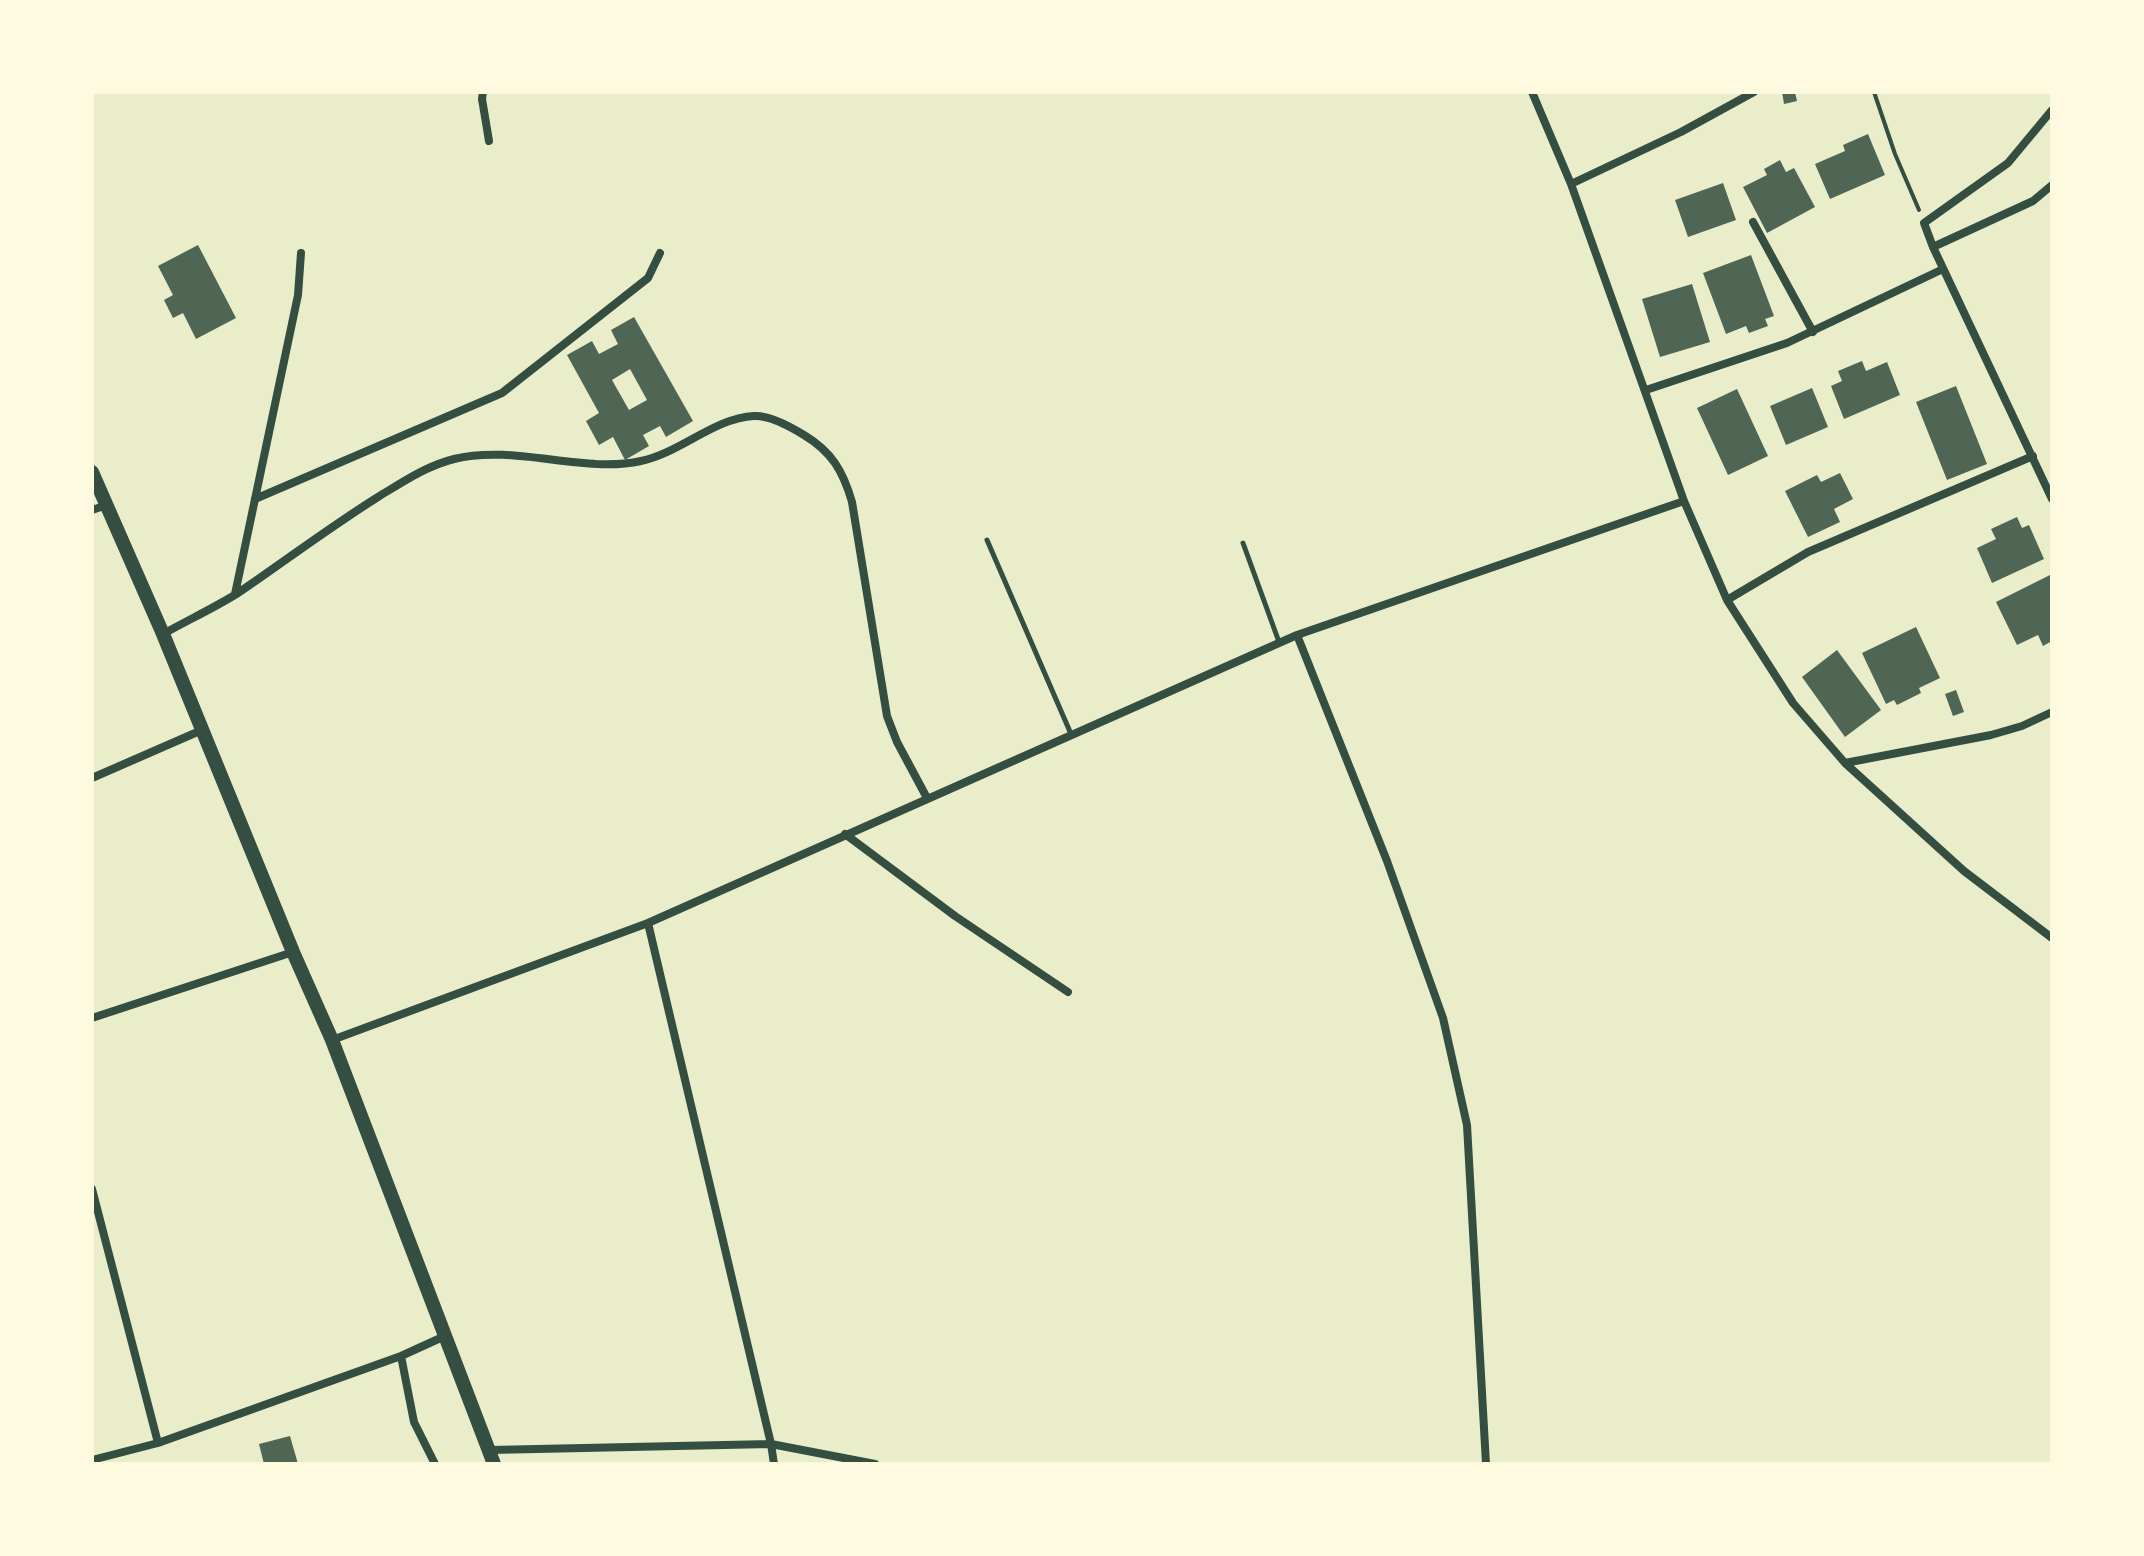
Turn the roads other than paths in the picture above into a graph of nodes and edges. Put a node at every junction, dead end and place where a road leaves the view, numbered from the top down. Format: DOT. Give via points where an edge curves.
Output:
graph roads {
  1 [pos="483,92"];
  2 [pos="1532,92"];
  3 [pos="1754,92"];
  4 [pos="2052,110"];
  5 [pos="489,141"];
  6 [pos="1571,184"];
  7 [pos="2052,185"];
  8 [pos="1753,222"];
  9 [pos="1933,247"];
  10 [pos="301,253"];
  11 [pos="660,253"];
  12 [pos="1943,269"];
  13 [pos="1813,332"];
  14 [pos="1646,390"];
  15 [pos="2033,456"];
  16 [pos="92,472"];
  17 [pos="255,499"];
  18 [pos="2052,499"];
  19 [pos="1684,501"];
  20 [pos="99,508"];
  21 [pos="987,540"];
  22 [pos="1243,543"];
  23 [pos="235,595"];
  24 [pos="1727,600"];
  25 [pos="163,634"];
  26 [pos="1297,635"];
  27 [pos="1279,642"];
  28 [pos="2052,712"];
  29 [pos="202,730"];
  30 [pos="1071,734"];
  31 [pos="1845,763"];
  32 [pos="92,778"];
  33 [pos="927,798"];
  34 [pos="845,834"];
  35 [pos="648,923"];
  36 [pos="2052,938"];
  37 [pos="293,952"];
  38 [pos="1068,992"];
  39 [pos="92,1018"];
  40 [pos="332,1040"];
  41 [pos="92,1189"];
  42 [pos="445,1336"];
  43 [pos="401,1356"];
  44 [pos="158,1443"];
  45 [pos="771,1444"];
  46 [pos="125,1453"];
  47 [pos="492,1457"];
  48 [pos="92,1460"];
  49 [pos="129,1464"];
  50 [pos="435,1464"];
  51 [pos="774,1464"];
  52 [pos="875,1464"];
  53 [pos="1486,1464"];
  1 -- 5 [label="street"];
  2 -- 6 [label="street"];
  3 -- 6 [label="street"];
  4 -- 9 [label="street" via="2008,163 1924,223"];
  6 -- 14 [label="street"];
  7 -- 9 [label="street" via="2033,201"];
  8 -- 13 [label="street"];
  9 -- 12 [label="street"];
  10 -- 17 [label="street" via="298,295"];
  11 -- 17 [label="street" via="648,278 502,393"];
  12 -- 13 [label="street"];
  12 -- 15 [label="street"];
  13 -- 14 [label="street"];
  14 -- 19 [label="street"];
  15 -- 18 [label="street"];
  15 -- 24 [label="street" via="1808,552"];
  16 -- 20 [label="main road"];
  17 -- 23 [label="street"];
  19 -- 24 [label="street"];
  19 -- 26 [label="street"];
  20 -- 25 [label="main road"];
  21 -- 30 [label="lane"];
  22 -- 27 [label="lane"];
  23 -- 25 [label="street"];
  23 -- 33 [label="street" via="420,471 456,459 506,455 620,465 645,461 755,416 789,426 814,441 833,456 844,475 887,716"];
  24 -- 31 [label="street" via="1793,703"];
  25 -- 29 [label="main road"];
  26 -- 27 [label="street"];
  26 -- 53 [label="street" via="1443,1018 1467,1125"];
  27 -- 30 [label="street"];
  28 -- 31 [label="street" via="1991,735"];
  29 -- 32 [label="street"];
  29 -- 37 [label="main road"];
  30 -- 33 [label="street"];
  31 -- 36 [label="street" via="1964,871"];
  33 -- 34 [label="street"];
  34 -- 35 [label="street"];
  34 -- 38 [label="street"];
  35 -- 40 [label="street"];
  35 -- 45 [label="street"];
  37 -- 39 [label="street"];
  37 -- 40 [label="main road"];
  40 -- 42 [label="main road"];
  41 -- 44 [label="street"];
  42 -- 43 [label="street"];
  42 -- 47 [label="main road"];
  43 -- 44 [label="street"];
  43 -- 50 [label="street" via="414,1422"];
  44 -- 46 [label="street"];
  45 -- 47 [label="street"];
  45 -- 51 [label="street"];
  45 -- 52 [label="street"];
  46 -- 48 [label="street"];
  46 -- 49 [label="street"];
}
